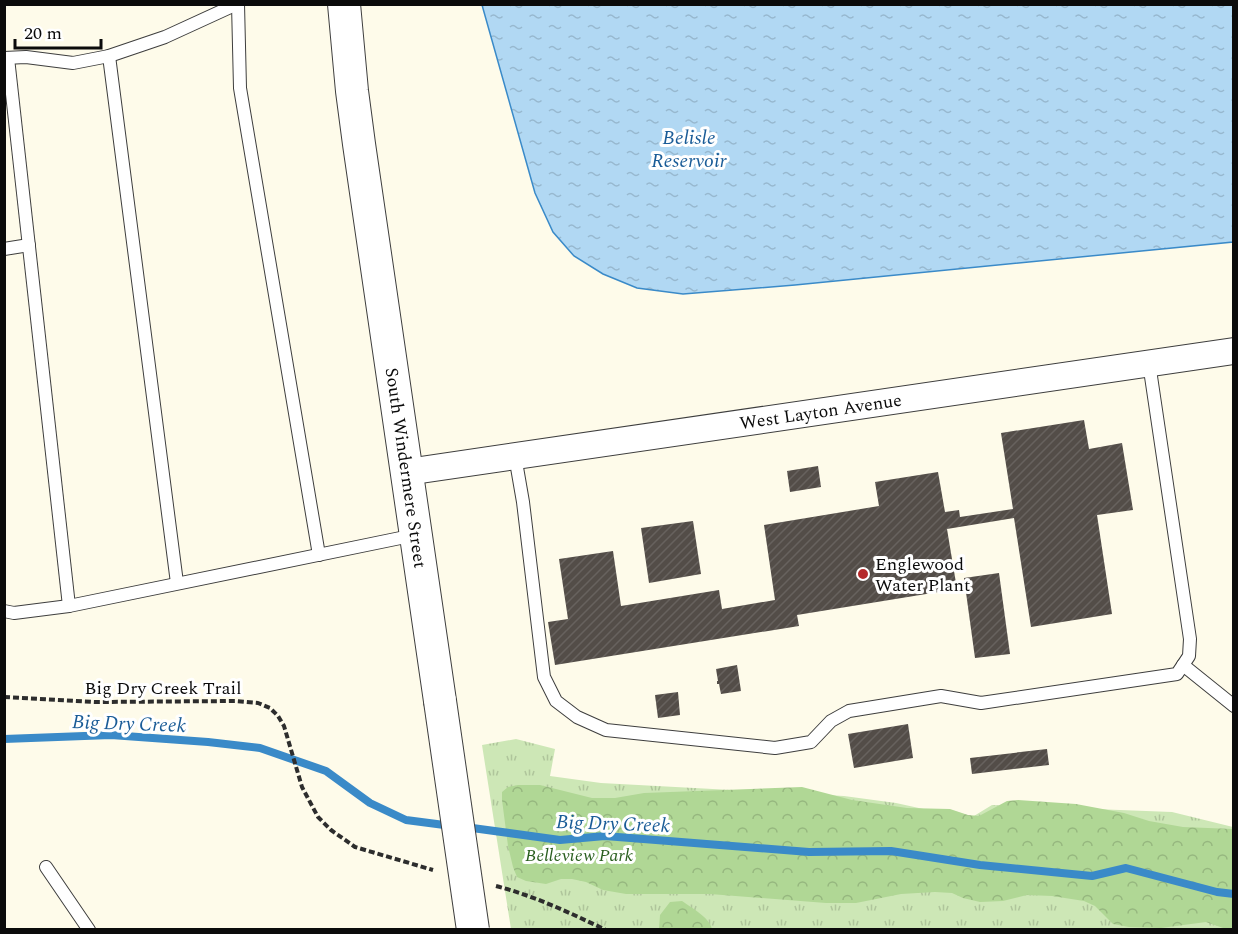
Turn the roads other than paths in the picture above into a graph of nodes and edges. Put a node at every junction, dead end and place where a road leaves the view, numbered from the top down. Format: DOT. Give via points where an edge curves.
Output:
graph roads {
  1 [pos="238,4"];
  2 [pos="344,4"];
  3 [pos="109,56"];
  4 [pos="6,58"];
  5 [pos="4,145"];
  6 [pos="18,146"];
  7 [pos="29,245"];
  8 [pos="4,249"];
  9 [pos="1233,351"];
  10 [pos="1149,363"];
  11 [pos="514,456"];
  12 [pos="407,472"];
  13 [pos="416,534"];
  14 [pos="319,555"];
  15 [pos="177,583"];
  16 [pos="69,606"];
  17 [pos="4,611"];
  18 [pos="1183,665"];
  19 [pos="1233,706"];
  20 [pos="46,867"];
  21 [pos="89,930"];
  22 [pos="473,930"];
  1 -- 3 [label="lane" via="165,37"];
  1 -- 14 [label="lane" via="240,88"];
  2 -- 12 [label="street, South Windermere Street" via="359,144"];
  3 -- 4 [label="lane" via="73,63"];
  3 -- 15 [label="lane"];
  4 -- 6 [label="lane"];
  5 -- 6 [label="lane"];
  6 -- 7 [label="lane"];
  7 -- 8 [label="lane"];
  7 -- 16 [label="lane"];
  9 -- 10 [label="street, West Layton Avenue"];
  10 -- 11 [label="street, West Layton Avenue"];
  10 -- 18 [label="lane" via="1190,639 1189,656"];
  11 -- 12 [label="street, West Layton Avenue"];
  11 -- 18 [label="lane" via="544,677 556,701 576,717 606,730 775,748 811,742 831,721 849,711 940,696 981,704 1177,674"];
  12 -- 13 [label="street, South Windermere Street"];
  13 -- 14 [label="lane"];
  13 -- 22 [label="street, South Windermere Street, bridge"];
  14 -- 15 [label="lane"];
  15 -- 16 [label="lane"];
  16 -- 17 [label="lane"];
  18 -- 19 [label="lane"];
  20 -- 21 [label="lane"];
}
